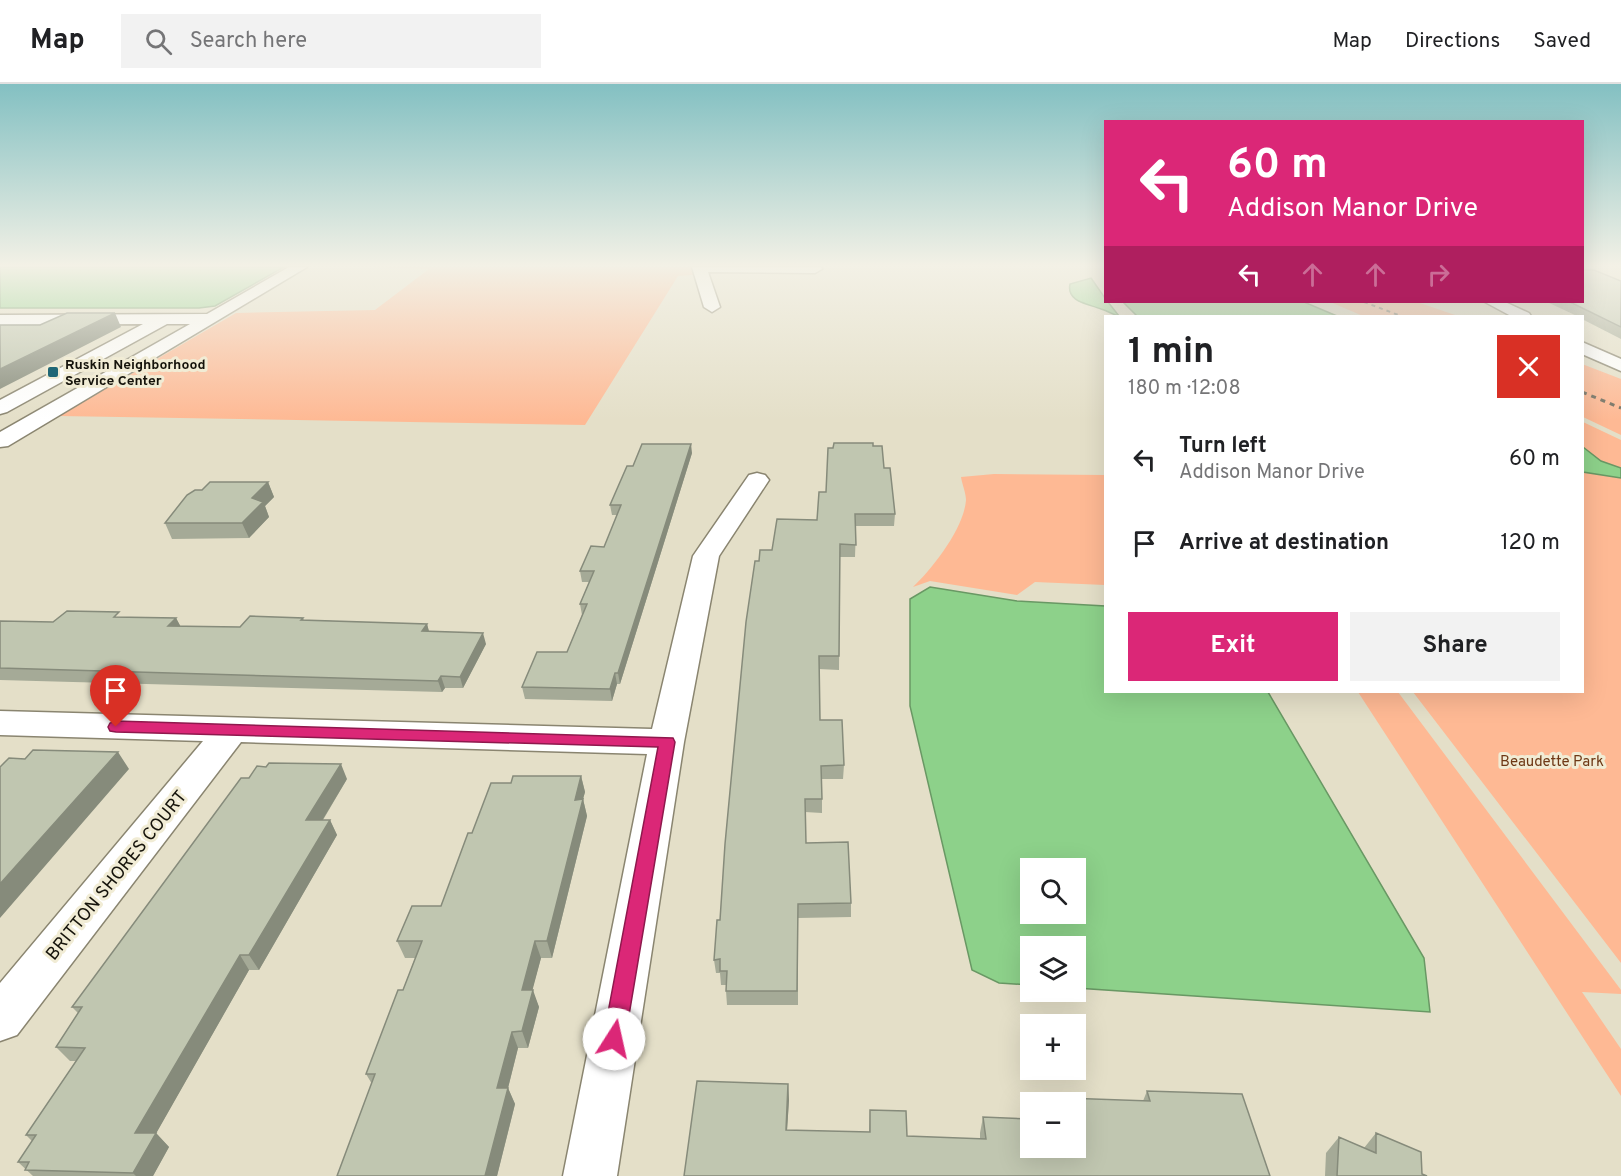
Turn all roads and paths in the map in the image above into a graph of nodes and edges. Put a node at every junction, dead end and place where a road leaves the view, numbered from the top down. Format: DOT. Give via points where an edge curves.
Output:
graph roads {
  1 [pos="165,319"];
  2 [pos="211,319"];
  3 [pos="0,320"];
  4 [pos="1584,348"];
  5 [pos="1621,366"];
  6 [pos="0,408"];
  7 [pos="0,418"];
  8 [pos="39,418"];
  9 [pos="0,441"];
  10 [pos="756,480"];
  11 [pos="0,723"];
  12 [pos="231,730"];
  13 [pos="667,742"];
  14 [pos="0,1019"];
  15 [pos="590,1176"];
  1 -- 2 [label="street"];
  1 -- 3 [label="street"];
  1 -- 6 [label="street"];
  2 -- 8 [label="street"];
  4 -- 5 [label="street"];
  7 -- 8 [label="street"];
  8 -- 9 [label="street"];
  10 -- 13 [label="street" via="706,556"];
  11 -- 12 [label="street"];
  12 -- 13 [label="street"];
  12 -- 14 [label="street, BRITTON SHORES COURT"];
  13 -- 15 [label="street"];
}
